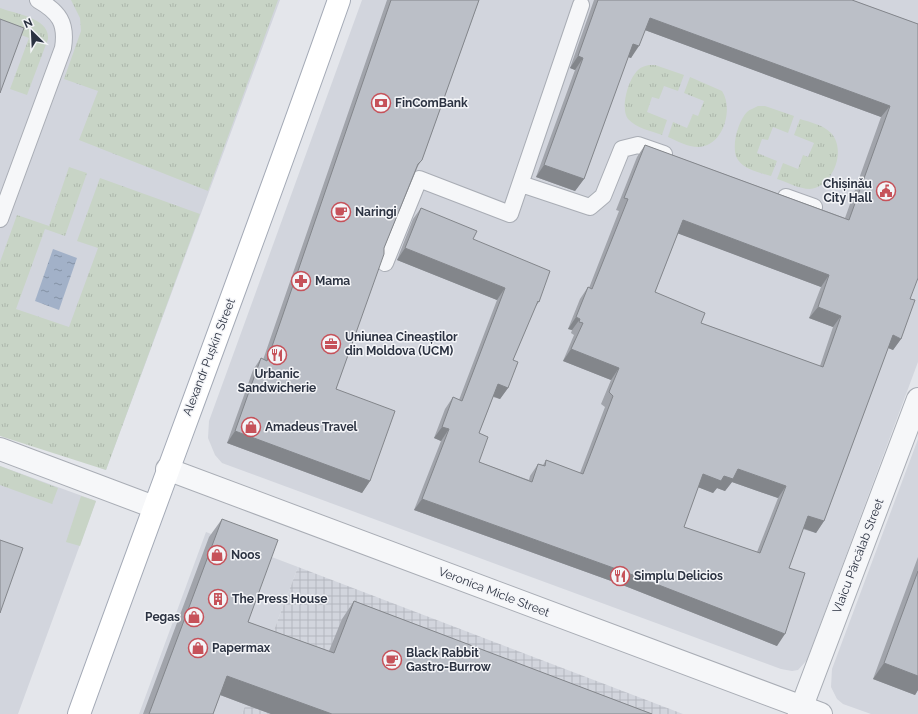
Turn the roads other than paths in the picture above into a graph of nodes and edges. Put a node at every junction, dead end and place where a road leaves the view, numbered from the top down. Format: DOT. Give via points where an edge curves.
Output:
graph roads {
  1 [pos="38,0"];
  2 [pos="339,0"];
  3 [pos="581,5"];
  4 [pos="682,160"];
  5 [pos="521,184"];
  6 [pos="770,191"];
  7 [pos="814,207"];
  8 [pos="0,219"];
  9 [pos="385,263"];
  10 [pos="918,399"];
  11 [pos="0,449"];
  12 [pos="167,469"];
  13 [pos="154,507"];
  14 [pos="807,712"];
  15 [pos="79,714"];
  1 -- 8 [label="lane" via="59,16 65,36 63,48"];
  2 -- 12 [label="main road, Alexandr Pușkin Street" via="262,216"];
  3 -- 5 [label="lane"];
  4 -- 5 [label="lane" via="638,145 622,149 603,196 590,207"];
  5 -- 9 [label="lane" via="510,214 419,179"];
  6 -- 7 [label="lane"];
  10 -- 14 [label="street, Vlaicu Pârcălab Street"];
  11 -- 13 [label="street"];
  12 -- 13 [label="main road, Alexandr Pușkin Street"];
  12 -- 14 [label="street, Veronica Micle Street"];
  13 -- 15 [label="main road, Alexandr Pușkin Street"];
}
